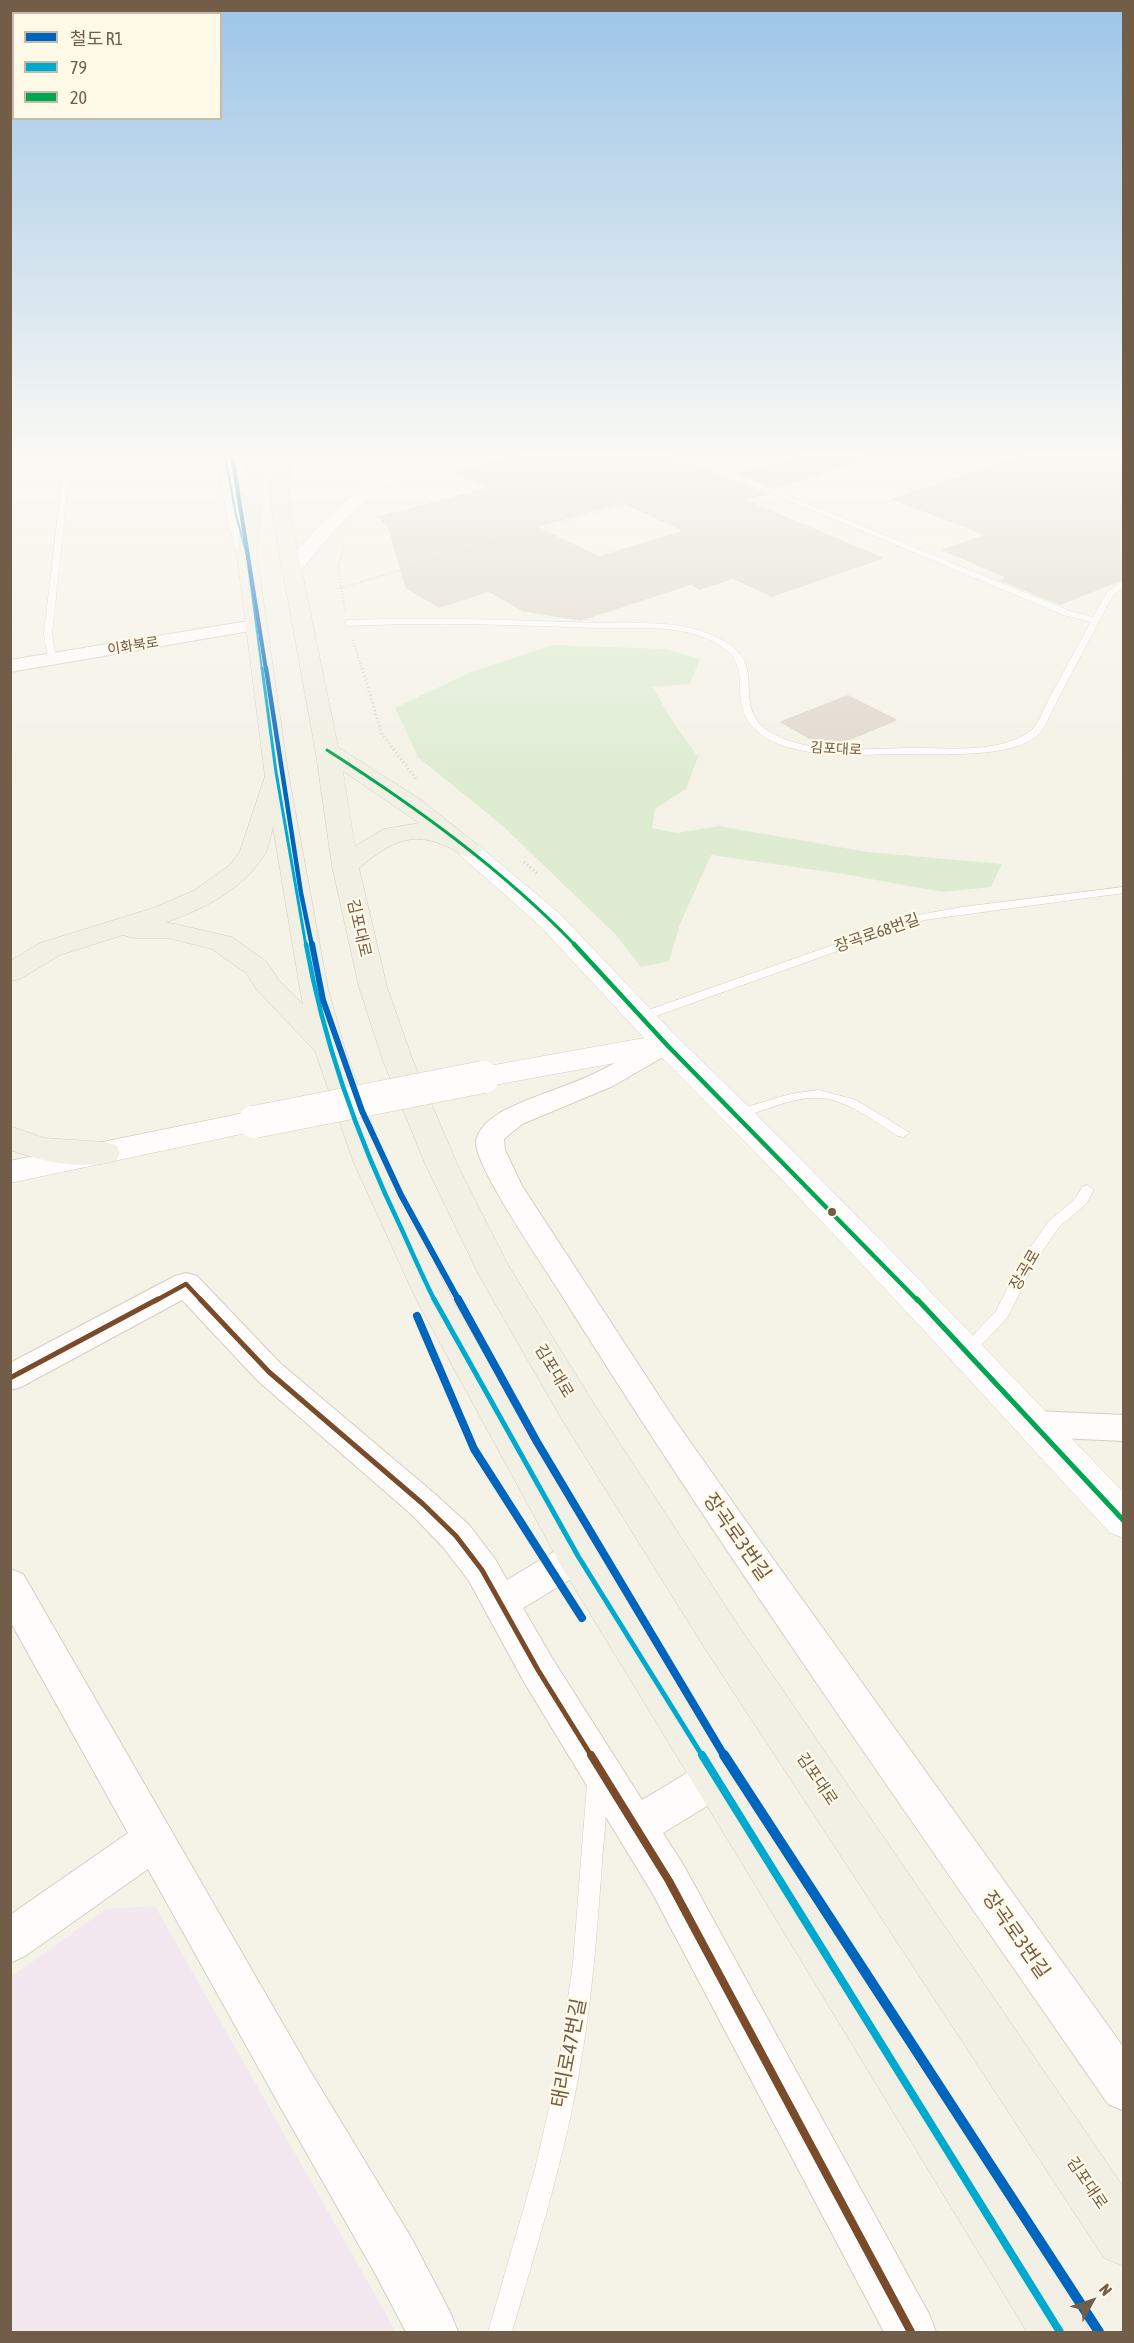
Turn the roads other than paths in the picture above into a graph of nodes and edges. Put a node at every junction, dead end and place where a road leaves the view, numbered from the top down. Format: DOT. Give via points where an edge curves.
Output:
graph roads {
  1 [pos="56,564"];
  2 [pos="248,564"];
  3 [pos="290,564"];
  4 [pos="296,564"];
  5 [pos="949,564"];
  6 [pos="291,570"];
  7 [pos="1124,584"];
  8 [pos="1095,620"];
  9 [pos="348,623"];
  10 [pos="255,625"];
  11 [pos="52,659"];
  12 [pos="10,666"];
  13 [pos="327,750"];
  14 [pos="276,772"];
  15 [pos="469,850"];
  16 [pos="345,866"];
  17 [pos="1124,890"];
  18 [pos="113,930"];
  19 [pos="10,973"];
  20 [pos="641,1017"];
  21 [pos="666,1044"];
  22 [pos="330,1049"];
  23 [pos="738,1114"];
  24 [pos="903,1133"];
  25 [pos="10,1137"];
  26 [pos="104,1153"];
  27 [pos="10,1172"];
  28 [pos="1087,1190"];
  29 [pos="966,1352"];
  30 [pos="10,1378"];
  31 [pos="1035,1424"];
  32 [pos="1124,1428"];
  33 [pos="1124,1521"];
  34 [pos="578,1556"];
  35 [pos="10,1585"];
  36 [pos="502,1602"];
  37 [pos="598,1766"];
  38 [pos="714,1779"];
  39 [pos="636,1826"];
  40 [pos="154,1840"];
  41 [pos="10,1941"];
  42 [pos="1124,2088"];
  43 [pos="1124,2238"];
  44 [pos="433,2332"];
  45 [pos="500,2332"];
  46 [pos="911,2332"];
  47 [pos="1060,2332"];
  1 -- 11 [label="lane" via="48,634"];
  2 -- 10 [label="main road"];
  3 -- 6 [label="main road, 김포대로"];
  4 -- 6 [label="street"];
  5 -- 8 [label="lane" via="1067,613"];
  6 -- 13 [label="main road, 김포대로"];
  7 -- 8 [label="lane" via="1110,594"];
  8 -- 9 [label="lane, 김포대로" via="1036,731 1006,745 951,750 821,750 785,742 758,727 750,716 741,658 721,641 693,631 443,621"];
  10 -- 11 [label="street, 이화북로"];
  10 -- 14 [label="main road"];
  11 -- 12 [label="street, 이화북로"];
  13 -- 15 [label="main road" via="412,805"];
  13 -- 16 [label="main road, 김포대로"];
  14 -- 18 [label="main road" via="254,852 239,871 202,897"];
  14 -- 22 [label="main road" via="314,989"];
  15 -- 16 [label="main road" via="439,834 409,830 380,840"];
  15 -- 20 [label="street" via="550,920"];
  16 -- 43 [label="main road, 김포대로" via="373,987 398,1061 442,1166 492,1268 581,1417 719,1633"];
  17 -- 20 [label="lane, 장곡로68번길" via="922,917"];
  18 -- 19 [label="main road" via="50,949"];
  18 -- 22 [label="main road" via="168,930 222,943 257,968 267,984"];
  20 -- 21 [label="street"];
  21 -- 23 [label="street"];
  21 -- 26 [label="street, bridge"];
  21 -- 42 [label="street, 장곡로3번길" via="603,1080 498,1127 490,1138 491,1150 509,1188 732,1532"];
  22 -- 34 [label="main road" via="369,1161 433,1297"];
  23 -- 24 [label="lane" via="820,1094 847,1102"];
  23 -- 29 [label="street"];
  25 -- 26 [label="main road" via="58,1152"];
  26 -- 27 [label="street"];
  28 -- 29 [label="lane, 장곡로" via="1081,1201 1053,1225 1028,1262 1002,1314"];
  29 -- 31 [label="street"];
  30 -- 36 [label="street" via="186,1284 269,1372 456,1536"];
  31 -- 32 [label="street"];
  31 -- 33 [label="street"];
  34 -- 36 [label="street"];
  34 -- 38 [label="main road"];
  35 -- 40 [label="street"];
  36 -- 37 [label="street" via="538,1670"];
  37 -- 39 [label="street"];
  37 -- 45 [label="lane, 태리로47번길" via="581,1991 568,2070 539,2195"];
  38 -- 39 [label="street"];
  38 -- 47 [label="main road"];
  39 -- 46 [label="street"];
  40 -- 41 [label="street"];
  40 -- 44 [label="street"];
}
